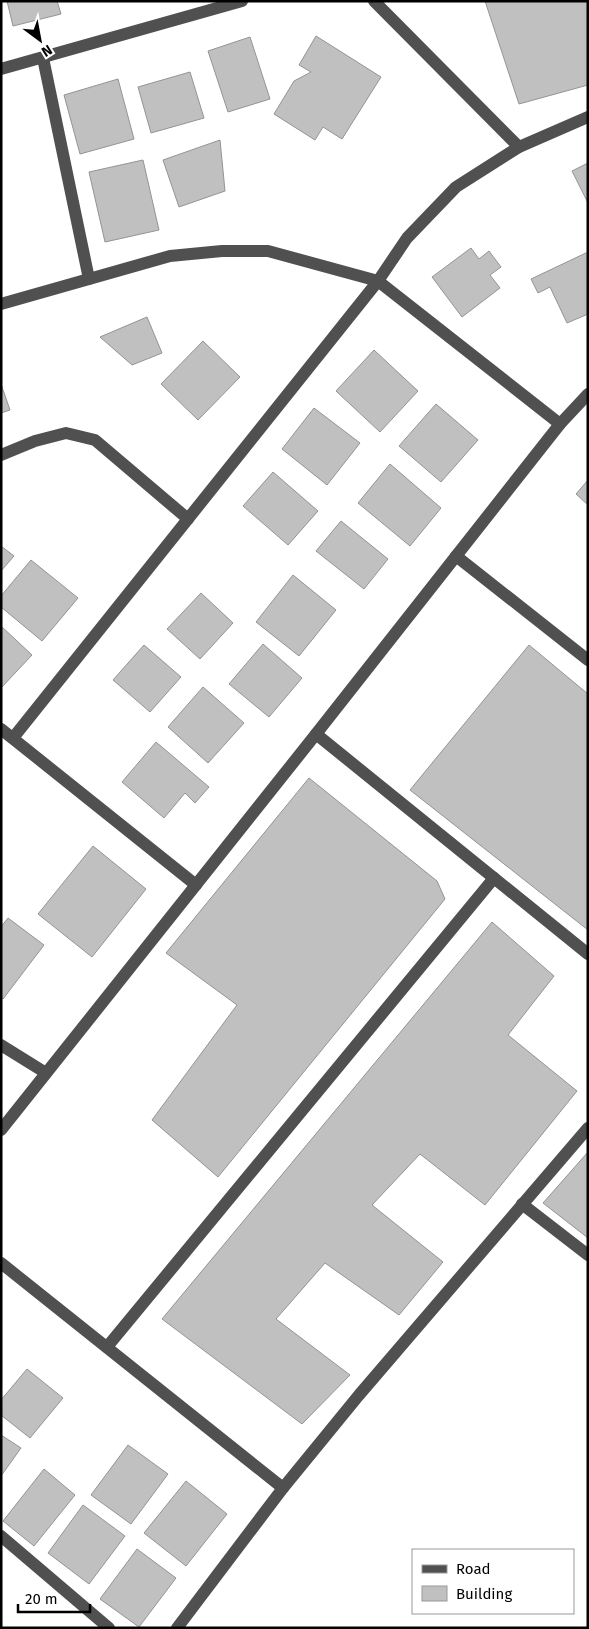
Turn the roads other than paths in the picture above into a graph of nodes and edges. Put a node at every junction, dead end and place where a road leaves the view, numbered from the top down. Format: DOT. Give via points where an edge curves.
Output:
graph roads {
  1 [pos="242,1"];
  2 [pos="374,1"];
  3 [pos="43,58"];
  4 [pos="1,70"];
  5 [pos="588,117"];
  6 [pos="519,147"];
  7 [pos="88,279"];
  8 [pos="378,281"];
  9 [pos="1,304"];
  10 [pos="588,394"];
  11 [pos="560,424"];
  12 [pos="1,455"];
  13 [pos="188,519"];
  14 [pos="456,556"];
  15 [pos="588,660"];
  16 [pos="1,729"];
  17 [pos="316,734"];
  18 [pos="13,738"];
  19 [pos="494,878"];
  20 [pos="196,885"];
  21 [pos="588,954"];
  22 [pos="1,1045"];
  23 [pos="46,1073"];
  24 [pos="588,1128"];
  25 [pos="1,1130"];
  26 [pos="522,1204"];
  27 [pos="588,1255"];
  28 [pos="1,1263"];
  29 [pos="107,1347"];
  30 [pos="283,1488"];
  31 [pos="1,1536"];
  32 [pos="109,1628"];
  33 [pos="177,1628"];
  1 -- 3 [label="street"];
  2 -- 6 [label="street"];
  3 -- 4 [label="street"];
  3 -- 7 [label="street"];
  5 -- 6 [label="street"];
  6 -- 8 [label="street" via="456,187 407,238"];
  7 -- 8 [label="street" via="170,256 268,251"];
  7 -- 9 [label="street"];
  8 -- 11 [label="street"];
  8 -- 13 [label="street"];
  10 -- 11 [label="street"];
  11 -- 14 [label="street"];
  12 -- 13 [label="street" via="66,433 95,440"];
  13 -- 18 [label="street"];
  14 -- 15 [label="street"];
  14 -- 17 [label="street"];
  16 -- 18 [label="street"];
  17 -- 19 [label="street"];
  17 -- 20 [label="street"];
  18 -- 20 [label="street"];
  19 -- 21 [label="street"];
  19 -- 29 [label="street"];
  20 -- 23 [label="street"];
  22 -- 23 [label="street"];
  23 -- 25 [label="street"];
  24 -- 26 [label="street"];
  26 -- 27 [label="street"];
  26 -- 30 [label="street"];
  28 -- 29 [label="street"];
  29 -- 30 [label="street"];
  30 -- 33 [label="street"];
  31 -- 32 [label="street"];
}
